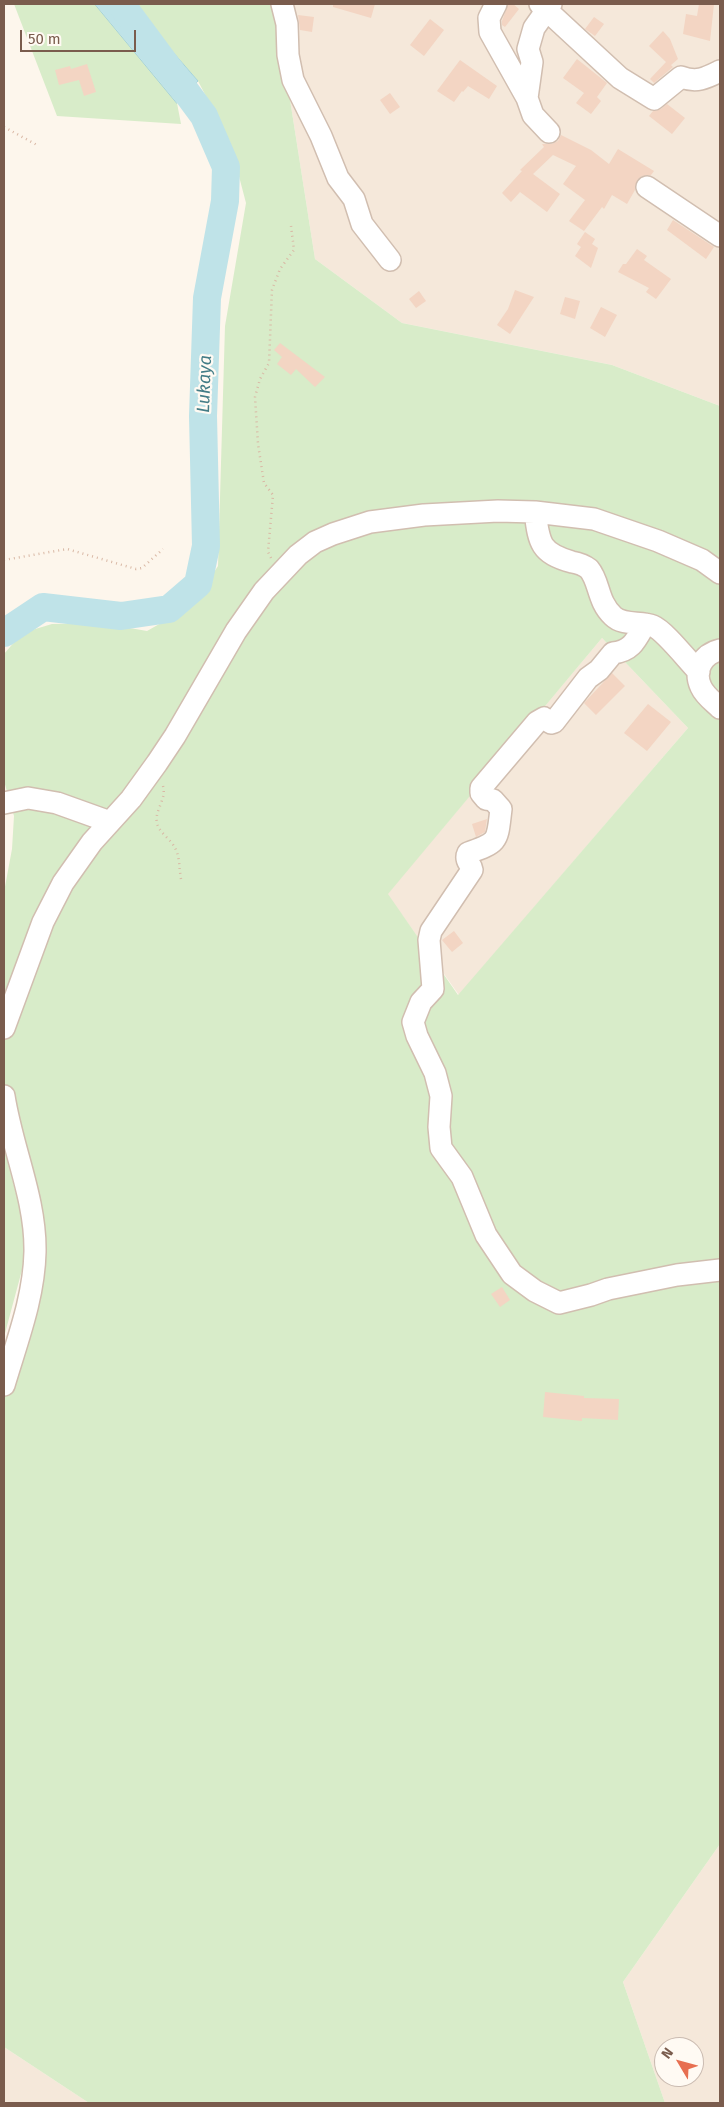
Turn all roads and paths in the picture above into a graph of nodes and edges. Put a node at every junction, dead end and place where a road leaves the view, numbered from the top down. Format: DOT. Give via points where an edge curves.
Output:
graph roads {
  1 [pos="282,4"];
  2 [pos="496,4"];
  3 [pos="546,6"];
  4 [pos="720,71"];
  5 [pos="527,98"];
  6 [pos="4,127"];
  7 [pos="548,132"];
  8 [pos="37,145"];
  9 [pos="647,186"];
  10 [pos="291,226"];
  11 [pos="720,236"];
  12 [pos="390,260"];
  13 [pos="536,512"];
  14 [pos="163,549"];
  15 [pos="4,560"];
  16 [pos="282,571"];
  17 [pos="720,573"];
  18 [pos="645,624"];
  19 [pos="720,650"];
  20 [pos="699,672"];
  21 [pos="720,708"];
  22 [pos="157,763"];
  23 [pos="4,803"];
  24 [pos="110,822"];
  25 [pos="181,878"];
  26 [pos="4,1028"];
  27 [pos="4,1096"];
  28 [pos="720,1270"];
  29 [pos="4,1385"];
  1 -- 12 [label="street" via="293,80 322,136 338,178 354,199 362,224"];
  2 -- 5 [label="street" via="489,18 490,32"];
  3 -- 4 [label="street" via="620,78 654,99 681,77 691,81 703,80"];
  3 -- 5 [label="street" via="534,28 528,49 532,62"];
  5 -- 7 [label="street" via="533,114"];
  6 -- 8 [label="path"];
  9 -- 11 [label="street"];
  10 -- 16 [label="path" via="294,250 280,269 272,290 269,363 255,398 264,483 273,494 268,552"];
  13 -- 16 [label="street" via="424,515 370,522 315,542"];
  13 -- 17 [label="street" via="594,519 658,541 697,558"];
  13 -- 18 [label="street" via="539,540 545,550 588,568 602,604 614,618"];
  14 -- 15 [label="path" via="142,568 136,569 67,549"];
  16 -- 22 [label="street" via="236,632"];
  18 -- 20 [label="street" via="661,631"];
  18 -- 28 [label="street" via="625,652 613,654 588,678 554,722 544,718 537,722 481,788 486,799 493,800 502,809 498,836 491,845 468,853 467,862 472,870 431,931 433,989 421,1002 413,1022 442,1096 441,1148 462,1177 486,1235 512,1274 559,1303 608,1289"];
  19 -- 20 [label="street" via="707,655"];
  20 -- 21 [label="street" via="701,687"];
  22 -- 24 [label="street"];
  22 -- 25 [label="path" via="164,797 156,820 158,827 175,846"];
  23 -- 24 [label="street" via="28,798 57,803"];
  24 -- 26 [label="street" via="63,883 43,922"];
  27 -- 29 [label="street" via="32,1219 35,1251 25,1317"];
}
